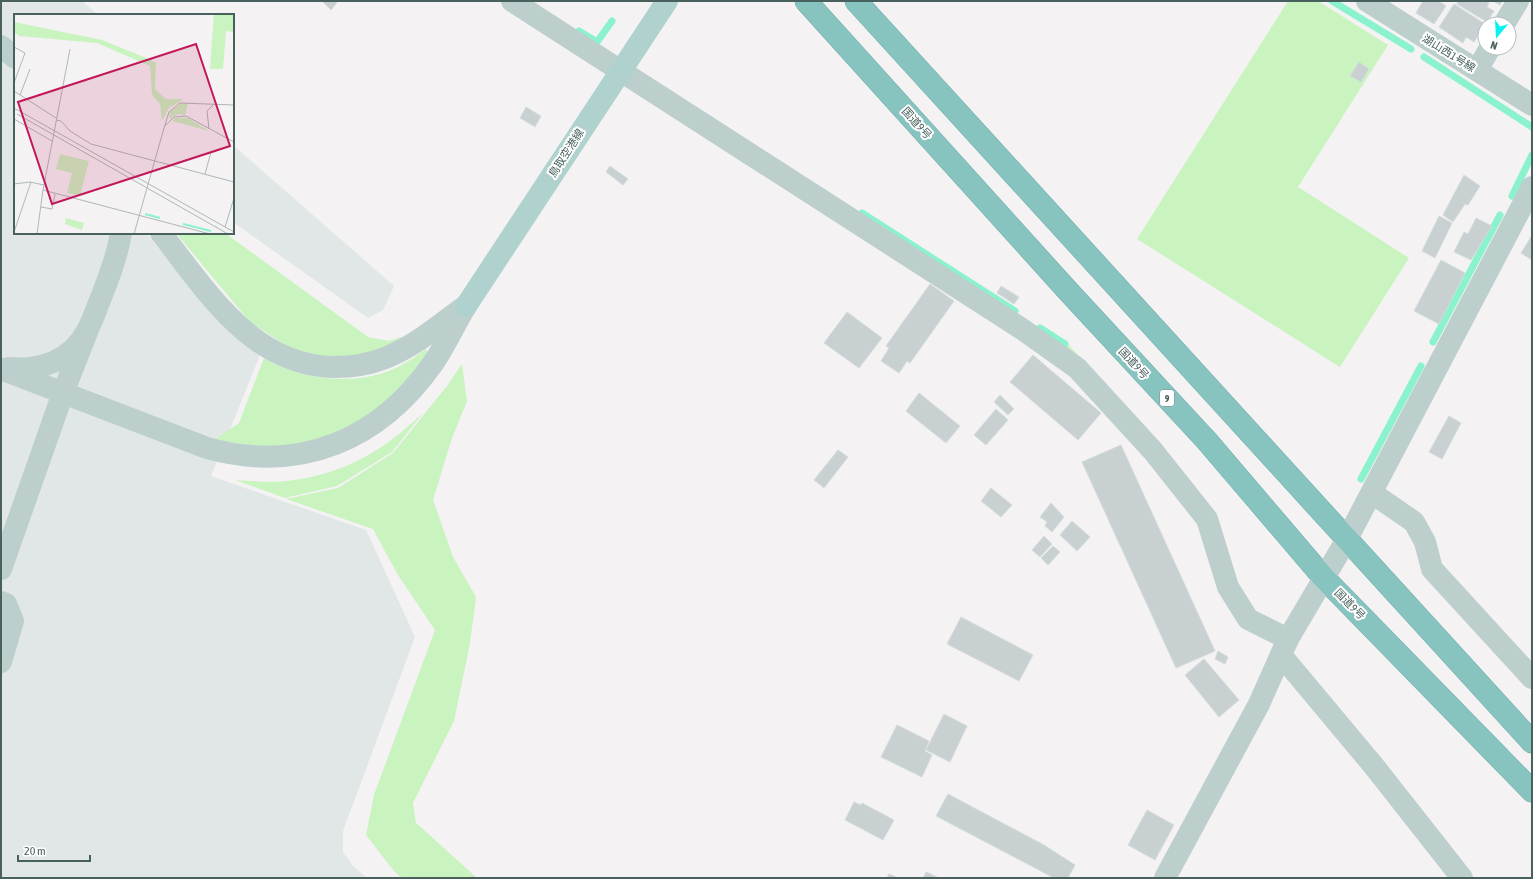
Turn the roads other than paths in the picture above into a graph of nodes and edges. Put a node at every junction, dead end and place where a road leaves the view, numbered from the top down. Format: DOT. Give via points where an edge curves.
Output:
graph roads {
  1 [pos="512,1"];
  2 [pos="667,1"];
  3 [pos="806,1"];
  4 [pos="856,1"];
  5 [pos="1367,1"];
  6 [pos="1518,1"];
  7 [pos="1509,16"];
  8 [pos="1,46"];
  9 [pos="1485,56"];
  10 [pos="14,57"];
  11 [pos="620,70"];
  12 [pos="1477,70"];
  13 [pos="1532,105"];
  14 [pos="1532,187"];
  15 [pos="121,234"];
  16 [pos="161,234"];
  17 [pos="466,306"];
  18 [pos="86,332"];
  19 [pos="1,368"];
  20 [pos="63,393"];
  21 [pos="1372,493"];
  22 [pos="1347,539"];
  23 [pos="1,569"];
  24 [pos="1323,577"];
  25 [pos="1,602"];
  26 [pos="1285,647"];
  27 [pos="1,662"];
  28 [pos="1532,678"];
  29 [pos="1532,742"];
  30 [pos="1532,791"];
  31 [pos="1165,878"];
  32 [pos="1462,878"];
  1 -- 11 [label="street"];
  2 -- 11 [label="main road, 鳥取空港線"];
  3 -- 24 [label="highway, 国道9号 / 9" via="1207,441"];
  4 -- 22 [label="highway"];
  5 -- 12 [label="street, 湖山西1号線"];
  6 -- 7 [label="street"];
  8 -- 10 [label="street"];
  9 -- 12 [label="street"];
  11 -- 17 [label="main road, 鳥取空港線"];
  11 -- 26 [label="street" via="1022,329 1077,368 1153,451 1207,519 1228,587 1248,619"];
  12 -- 13 [label="street, 湖山西1号線"];
  14 -- 21 [label="street"];
  15 -- 18 [label="street" via="113,270"];
  16 -- 17 [label="street" via="217,303 249,335 276,353 302,363 342,367 372,363 416,341"];
  17 -- 20 [label="street" via="435,361 394,408 357,435 307,453 274,458 226,454 187,442"];
  18 -- 19 [label="street" via="67,354 48,365 24,369"];
  18 -- 20 [label="street"];
  19 -- 20 [label="street"];
  20 -- 23 [label="street"];
  21 -- 22 [label="street"];
  21 -- 28 [label="street" via="1414,522 1425,542 1432,568"];
  22 -- 24 [label="street"];
  22 -- 29 [label="highway"];
  24 -- 26 [label="street"];
  24 -- 30 [label="highway, 国道9号 / 9"];
  25 -- 27 [label="street" via="6,604 13,621"];
  26 -- 31 [label="street" via="1259,704"];
  26 -- 32 [label="street"];
}
